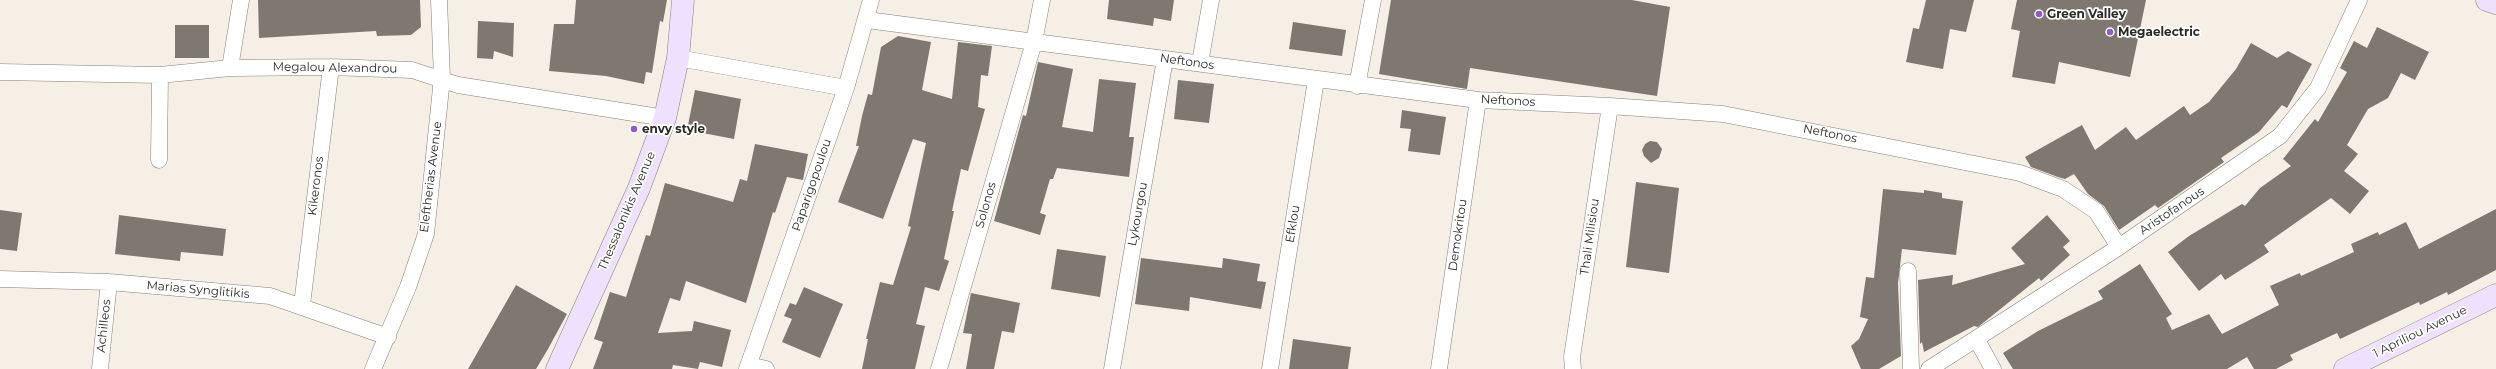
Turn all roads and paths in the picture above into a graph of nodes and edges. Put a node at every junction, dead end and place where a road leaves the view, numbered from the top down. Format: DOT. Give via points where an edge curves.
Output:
graph roads {
  1 [pos="241,0"];
  2 [pos="439,0"];
  3 [pos="683,0"];
  4 [pos="871,0"];
  5 [pos="1042,0"];
  6 [pos="1211,0"];
  7 [pos="1373,0"];
  8 [pos="2359,0"];
  9 [pos="2487,0"];
  10 [pos="2496,3"];
  11 [pos="867,20"];
  12 [pos="1034,42"];
  13 [pos="678,58"];
  14 [pos="1165,59"];
  15 [pos="1200,64"];
  16 [pos="331,67"];
  17 [pos="230,68"];
  18 [pos="0,72"];
  19 [pos="160,75"];
  20 [pos="442,78"];
  21 [pos="1316,80"];
  22 [pos="1357,86"];
  23 [pos="846,88"];
  24 [pos="1478,100"];
  25 [pos="1610,106"];
  26 [pos="665,118"];
  27 [pos="159,160"];
  28 [pos="2119,247"];
  29 [pos="1908,271"];
  30 [pos="0,279"];
  31 [pos="109,282"];
  32 [pos="2496,295"];
  33 [pos="302,305"];
  34 [pos="388,337"];
  35 [pos="1977,340"];
  36 [pos="748,367"];
  37 [pos="100,369"];
  38 [pos="373,369"];
  39 [pos="557,369"];
  40 [pos="766,369"];
  41 [pos="939,369"];
  42 [pos="1112,369"];
  43 [pos="1270,369"];
  44 [pos="1439,369"];
  45 [pos="1573,369"];
  46 [pos="1911,369"];
  47 [pos="1929,369"];
  48 [pos="1993,369"];
  49 [pos="2345,369"];
  1 -- 17 [label="street"];
  2 -- 20 [label="street, Eleftherias Avenue"];
  3 -- 13 [label="street, Thessalonikis Avenue"];
  4 -- 11 [label="street, Paparigopoulou"];
  5 -- 12 [label="street, Solonos"];
  6 -- 15 [label="street"];
  7 -- 22 [label="street"];
  8 -- 28 [label="street, Aristofanous" via="2318,88 2280,136"];
  9 -- 10 [label="street"];
  11 -- 12 [label="street, Neftonos"];
  11 -- 23 [label="street, Paparigopoulou"];
  12 -- 14 [label="street, Neftonos"];
  12 -- 41 [label="street, Solonos"];
  13 -- 23 [label="street"];
  13 -- 26 [label="street, Thessalonikis Avenue"];
  14 -- 15 [label="street, Neftonos"];
  14 -- 42 [label="street, Lykourgou"];
  15 -- 21 [label="street, Neftonos"];
  16 -- 17 [label="street, Megalou Alexandrou"];
  16 -- 20 [label="street, Megalou Alexandrou" via="412,70"];
  16 -- 33 [label="street, Kikeronos"];
  17 -- 19 [label="street, Megalou Alexandrou"];
  18 -- 19 [label="street, Megalou Alexandrou"];
  19 -- 27 [label="street"];
  20 -- 26 [label="street, Megalou Alexandrou" via="458,85"];
  20 -- 34 [label="street, Eleftherias Avenue" via="426,234"];
  21 -- 22 [label="street, Neftonos"];
  21 -- 43 [label="street, Efklou"];
  22 -- 24 [label="street, Neftonos"];
  23 -- 36 [label="street, Paparigopoulou"];
  24 -- 25 [label="street, Neftonos"];
  24 -- 44 [label="street, Demokritou"];
  25 -- 28 [label="street, Neftonos" via="1723,114 2020,173 2063,189 2096,211"];
  25 -- 45 [label="street, Thali Milisiou" via="1572,357"];
  26 -- 39 [label="street, Thessalonikis Avenue" via="639,188"];
  28 -- 35 [label="street, Aristofanous"];
  29 -- 46 [label="street"];
  30 -- 31 [label="street, Marias Synglitikis"];
  31 -- 33 [label="street, Marias Synglitikis" via="270,296"];
  31 -- 37 [label="street, Achilleos"];
  32 -- 49 [label="street, 1 Apriliou Avenue"];
  33 -- 34 [label="street, Marias Synglitikis"];
  34 -- 38 [label="street, Eleftherias Avenue"];
  35 -- 47 [label="street, Aristofanous"];
  35 -- 48 [label="street"];
  36 -- 40 [label="street"];
}
